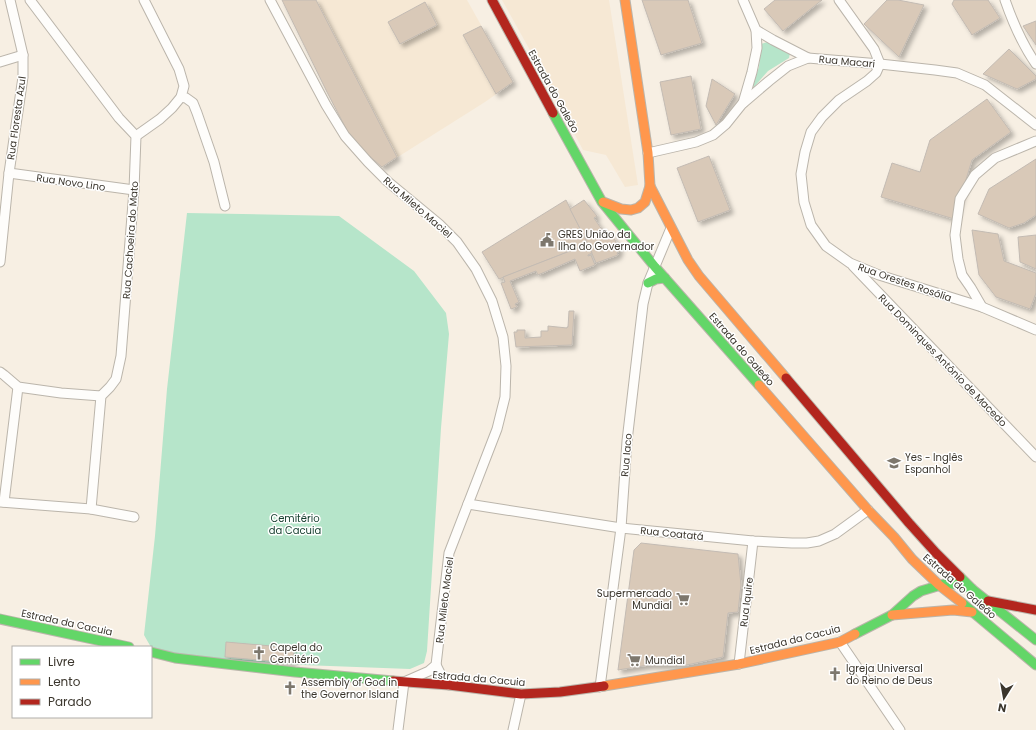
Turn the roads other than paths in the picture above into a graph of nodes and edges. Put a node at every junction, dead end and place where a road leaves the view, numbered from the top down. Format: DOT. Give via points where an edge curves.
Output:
graph roads {
  1 [pos="10,0"];
  2 [pos="30,0"];
  3 [pos="144,0"];
  4 [pos="270,0"];
  5 [pos="492,0"];
  6 [pos="625,0"];
  7 [pos="743,0"];
  8 [pos="839,0"];
  9 [pos="1005,0"];
  10 [pos="756,30"];
  11 [pos="23,55"];
  12 [pos="808,58"];
  13 [pos="0,62"];
  14 [pos="880,64"];
  15 [pos="1036,64"];
  16 [pos="182,97"];
  17 [pos="742,104"];
  18 [pos="1036,125"];
  19 [pos="136,136"];
  20 [pos="1036,141"];
  21 [pos="648,153"];
  22 [pos="9,173"];
  23 [pos="650,186"];
  24 [pos="134,190"];
  25 [pos="602,202"];
  26 [pos="225,206"];
  27 [pos="671,228"];
  28 [pos="0,262"];
  29 [pos="850,263"];
  30 [pos="655,267"];
  31 [pos="665,278"];
  32 [pos="648,283"];
  33 [pos="982,307"];
  34 [pos="1036,330"];
  35 [pos="0,372"];
  36 [pos="18,387"];
  37 [pos="102,396"];
  38 [pos="1036,457"];
  39 [pos="2,502"];
  40 [pos="468,504"];
  41 [pos="91,509"];
  42 [pos="868,510"];
  43 [pos="134,517"];
  44 [pos="620,528"];
  45 [pos="901,530"];
  46 [pos="754,541"];
  47 [pos="939,585"];
  48 [pos="972,589"];
  49 [pos="986,601"];
  50 [pos="1036,610"];
  51 [pos="972,612"];
  52 [pos="892,615"];
  53 [pos="0,619"];
  54 [pos="1036,640"];
  55 [pos="840,642"];
  56 [pos="124,646"];
  57 [pos="152,652"];
  58 [pos="739,664"];
  59 [pos="436,665"];
  60 [pos="1036,666"];
  61 [pos="404,682"];
  62 [pos="449,685"];
  63 [pos="600,687"];
  64 [pos="521,694"];
  65 [pos="398,730"];
  66 [pos="513,730"];
  67 [pos="900,730"];
  1 -- 11 [label="street, Rua Floresta Azul"];
  2 -- 19 [label="street" via="119,118"];
  3 -- 16 [label="street" via="179,69 184,86"];
  4 -- 40 [label="street, Rua Mileto Maciel" via="345,136 387,181 457,242 476,269 492,301 503,337 506,366 505,397 497,429"];
  5 -- 25 [label="main road, Estrada do Galeão"];
  6 -- 21 [label="main road"];
  7 -- 10 [label="street"];
  8 -- 14 [label="street" via="874,48"];
  9 -- 15 [label="street" via="1012,21"];
  10 -- 12 [label="street"];
  10 -- 17 [label="street" via="757,48"];
  11 -- 13 [label="street"];
  11 -- 22 [label="street, Rua Floresta Azul" via="23,77"];
  12 -- 14 [label="street, Rua Macari"];
  12 -- 17 [label="street, Rua Macari" via="788,66"];
  14 -- 18 [label="street, Rua Macari" via="957,73 985,85"];
  14 -- 29 [label="street, Rua Orestes Rosólia" via="876,73 867,82 839,100 818,122 811,132 800,174 811,225 826,246"];
  16 -- 19 [label="street" via="160,120"];
  16 -- 26 [label="street" via="193,103 197,113 214,162"];
  17 -- 21 [label="street, Rua Macari" via="713,135 696,142"];
  19 -- 24 [label="street, Rua Cachoeira do Mato"];
  20 -- 33 [label="street" via="995,158 975,175 960,199 955,235 958,259 962,275"];
  21 -- 23 [label="main road"];
  22 -- 24 [label="street, Rua Novo Lino"];
  22 -- 28 [label="street, Rua Floresta Azul"];
  23 -- 25 [label="main road" via="645,202 638,208 622,209"];
  23 -- 27 [label="main road, Estrada do Galeão"];
  24 -- 37 [label="street, Rua Cachoeira do Mato" via="121,356 116,379"];
  25 -- 30 [label="main road, Estrada do Galeão"];
  27 -- 30 [label="street, Rua Iaco"];
  27 -- 45 [label="main road, Estrada do Galeão" via="699,276"];
  29 -- 33 [label="street, Rua Orestes Rosólia" via="879,275"];
  29 -- 38 [label="street, Rua Dominques Antônio de Macedo"];
  30 -- 31 [label="main road, Estrada do Galeão"];
  30 -- 32 [label="street, Rua Iaco"];
  31 -- 32 [label="main road"];
  31 -- 42 [label="main road, Estrada do Galeão"];
  32 -- 44 [label="street, Rua Iaco" via="643,304 627,441"];
  33 -- 34 [label="street, Rua Orestes Rosólia"];
  35 -- 36 [label="street"];
  36 -- 37 [label="street"];
  36 -- 39 [label="street"];
  37 -- 41 [label="street"];
  39 -- 41 [label="street"];
  40 -- 44 [label="street, Rua Coatatá"];
  40 -- 59 [label="street, Rua Mileto Maciel" via="449,554"];
  41 -- 43 [label="street"];
  42 -- 45 [label="main road, Estrada do Galeão"];
  42 -- 46 [label="street, Rua Coatatá" via="835,534 819,541"];
  44 -- 46 [label="street, Rua Coatatá"];
  44 -- 63 [label="street, Rua Iaco"];
  45 -- 47 [label="main road, Estrada do Galeão" via="912,559"];
  45 -- 48 [label="main road, Estrada do Galeão" via="936,553"];
  46 -- 58 [label="street, Rua Iquire"];
  47 -- 48 [label="main road" via="957,584"];
  47 -- 51 [label="main road, Estrada do Galeão"];
  47 -- 52 [label="main road, Estrada da Cacuia" via="913,596"];
  48 -- 49 [label="main road, Estrada do Galeão"];
  49 -- 50 [label="main road"];
  49 -- 54 [label="main road, Estrada do Galeão"];
  51 -- 52 [label="main road, Estrada da Cacuia" via="953,610"];
  51 -- 60 [label="main road, Estrada do Galeão"];
  52 -- 55 [label="main road, Estrada da Cacuia"];
  53 -- 56 [label="main road, Estrada da Cacuia"];
  55 -- 58 [label="main road, Estrada da Cacuia"];
  55 -- 67 [label="street"];
  57 -- 61 [label="main road, Estrada da Cacuia" via="183,659"];
  58 -- 63 [label="main road, Estrada da Cacuia"];
  59 -- 61 [label="street" via="429,672"];
  59 -- 62 [label="street"];
  61 -- 62 [label="main road, Estrada da Cacuia"];
  61 -- 65 [label="street"];
  62 -- 64 [label="main road, Estrada da Cacuia"];
  63 -- 64 [label="main road, Estrada da Cacuia"];
  64 -- 66 [label="street"];
}
